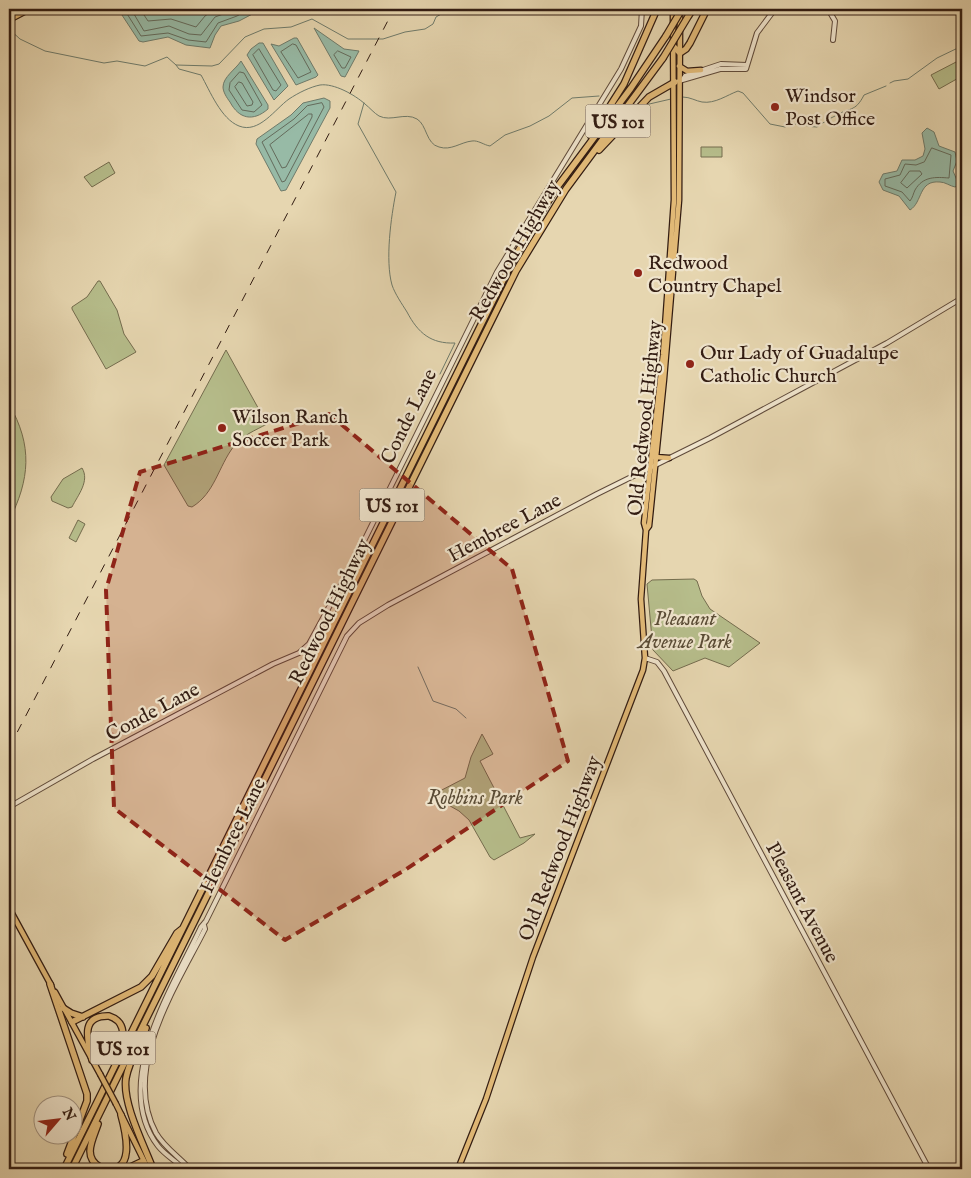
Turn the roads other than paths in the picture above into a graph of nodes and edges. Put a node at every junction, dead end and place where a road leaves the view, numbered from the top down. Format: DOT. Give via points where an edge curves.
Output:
graph roads {
  1 [pos="30,9"];
  2 [pos="642,9"];
  3 [pos="657,9"];
  4 [pos="673,9"];
  5 [pos="681,9"];
  6 [pos="693,9"];
  7 [pos="707,9"];
  8 [pos="775,9"];
  9 [pos="828,9"];
  10 [pos="9,20"];
  11 [pos="833,40"];
  12 [pos="674,47"];
  13 [pos="680,52"];
  14 [pos="679,66"];
  15 [pos="746,67"];
  16 [pos="701,70"];
  17 [pos="679,81"];
  18 [pos="564,178"];
  19 [pos="571,182"];
  20 [pos="962,298"];
  21 [pos="655,458"];
  22 [pos="669,458"];
  23 [pos="651,467"];
  24 [pos="645,658"];
  25 [pos="9,807"];
  26 [pos="9,908"];
  27 [pos="204,925"];
  28 [pos="184,928"];
  29 [pos="50,984"];
  30 [pos="158,997"];
  31 [pos="64,1008"];
  32 [pos="83,1017"];
  33 [pos="72,1022"];
  34 [pos="92,1060"];
  35 [pos="110,1075"];
  36 [pos="106,1100"];
  37 [pos="121,1115"];
  38 [pos="172,1158"];
  39 [pos="144,1161"];
  40 [pos="63,1169"];
  41 [pos="72,1169"];
  42 [pos="126,1169"];
  43 [pos="148,1169"];
  44 [pos="153,1169"];
  45 [pos="184,1169"];
  46 [pos="190,1169"];
  47 [pos="458,1169"];
  48 [pos="929,1169"];
  1 -- 10 [label="main road"];
  2 -- 25 [label="street, Conde Lane" via="641,26 621,69 497,272 309,644 299,653"];
  3 -- 18 [label="highway" via="624,84"];
  4 -- 12 [label="main road, Old Redwood Highway"];
  5 -- 13 [label="main road, Old Redwood Highway"];
  5 -- 18 [label="highway, Redwood Highway / US 101, bridge" via="640,76"];
  6 -- 19 [label="highway, Redwood Highway / US 101, bridge" via="663,58"];
  7 -- 13 [label="highway" via="690,43"];
  8 -- 15 [label="street" via="752,43"];
  9 -- 11 [label="street" via="835,21"];
  12 -- 13 [label="highway"];
  12 -- 17 [label="main road, Old Redwood Highway"];
  13 -- 14 [label="main road, Old Redwood Highway"];
  14 -- 16 [label="main road" via="687,71"];
  14 -- 17 [label="main road, Old Redwood Highway"];
  15 -- 16 [label="street" via="721,64"];
  15 -- 17 [label="street" via="720,69"];
  16 -- 17 [label="street"];
  17 -- 19 [label="highway" via="654,92 641,104"];
  17 -- 21 [label="main road, Old Redwood Highway" via="679,200"];
  17 -- 23 [label="main road, Old Redwood Highway" via="663,355"];
  18 -- 28 [label="highway, Redwood Highway / US 101" via="514,258"];
  19 -- 30 [label="highway, Redwood Highway / US 101" via="516,271"];
  20 -- 22 [label="street, Hembree Lane" via="886,343"];
  21 -- 22 [label="main road"];
  21 -- 23 [label="main road, Old Redwood Highway"];
  22 -- 23 [label="street, Hembree Lane"];
  23 -- 24 [label="main road, Old Redwood Highway" via="641,599"];
  23 -- 27 [label="street, Hembree Lane" via="359,622 340,648"];
  24 -- 47 [label="main road, Old Redwood Highway" via="640,682 533,956 486,1099"];
  24 -- 48 [label="street, Pleasant Avenue" via="657,662 664,671"];
  26 -- 29 [label="main road"];
  27 -- 38 [label="street, Hembree Lane" via="149,1039 140,1072 141,1101 146,1119 158,1146"];
  27 -- 46 [label="street, Hembree Lane" via="205,929 151,1041 144,1073 148,1114 156,1134"];
  28 -- 32 [label="highway" via="176,933 152,976 142,987"];
  28 -- 35 [label="highway, Redwood Highway / US 101"];
  29 -- 31 [label="main road"];
  29 -- 40 [label="highway" via="87,1094"];
  30 -- 36 [label="highway, Redwood Highway / US 101"];
  30 -- 44 [label="highway" via="128,1069 125,1086"];
  31 -- 32 [label="highway"];
  31 -- 33 [label="main road"];
  32 -- 33 [label="highway"];
  33 -- 34 [label="main road"];
  34 -- 35 [label="highway" via="87,1034 89,1025 101,1016 115,1018 122,1025 124,1034"];
  34 -- 37 [label="main road, bridge"];
  35 -- 40 [label="highway, Redwood Highway / US 101"];
  36 -- 37 [label="highway" via="90,1148 92,1160 100,1167 116,1167 125,1158 128,1144"];
  36 -- 41 [label="highway, Redwood Highway / US 101"];
  37 -- 39 [label="main road"];
  38 -- 45 [label="street, Hembree Lane"];
  38 -- 46 [label="street" via="177,1158"];
  39 -- 42 [label="highway"];
  39 -- 43 [label="main road"];
}
